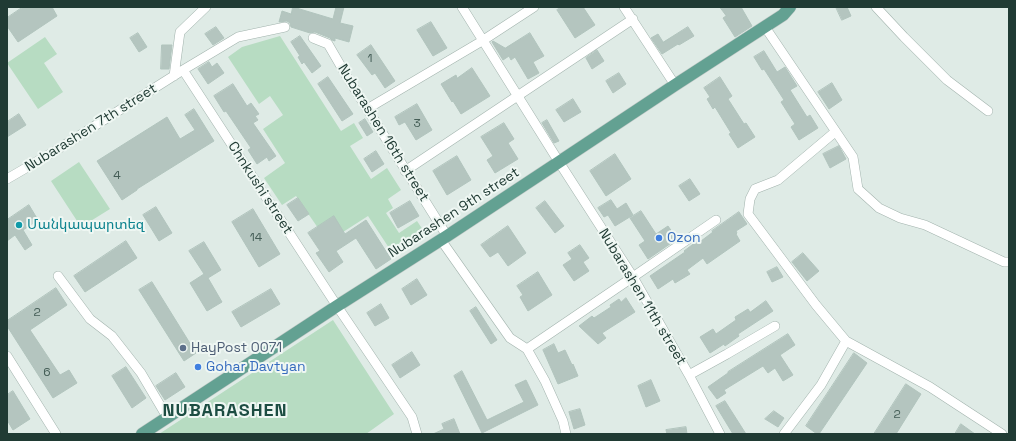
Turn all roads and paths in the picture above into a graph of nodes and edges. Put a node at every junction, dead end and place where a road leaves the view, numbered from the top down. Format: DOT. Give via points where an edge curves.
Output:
graph roads {
  1 [pos="206,7"];
  2 [pos="462,7"];
  3 [pos="534,7"];
  4 [pos="624,7"];
  5 [pos="876,7"];
  6 [pos="784,10"];
  7 [pos="633,19"];
  8 [pos="285,27"];
  9 [pos="765,27"];
  10 [pos="313,38"];
  11 [pos="482,41"];
  12 [pos="183,70"];
  13 [pos="174,76"];
  14 [pos="676,84"];
  15 [pos="518,96"];
  16 [pos="367,108"];
  17 [pos="988,111"];
  18 [pos="835,132"];
  19 [pos="559,162"];
  20 [pos="405,171"];
  21 [pos="7,179"];
  22 [pos="716,220"];
  23 [pos="444,238"];
  24 [pos="1009,262"];
  25 [pos="58,276"];
  26 [pos="633,277"];
  27 [pos="337,306"];
  28 [pos="775,326"];
  29 [pos="846,342"];
  30 [pos="527,349"];
  31 [pos="7,356"];
  32 [pos="689,375"];
  33 [pos="168,418"];
  34 [pos="56,434"];
  35 [pos="142,434"];
  36 [pos="417,434"];
  37 [pos="566,434"];
  38 [pos="720,434"];
  39 [pos="784,434"];
  40 [pos="1002,434"];
  1 -- 13 [label="street" via="180,32"];
  2 -- 11 [label="street, Nubarashen 11th street"];
  3 -- 11 [label="street"];
  4 -- 7 [label="street"];
  5 -- 17 [label="street" via="947,80"];
  6 -- 9 [label="main road, Nubarashen 9th street"];
  7 -- 14 [label="street"];
  7 -- 15 [label="street"];
  8 -- 12 [label="street" via="238,37"];
  9 -- 14 [label="main road, Nubarashen 9th street"];
  9 -- 18 [label="street"];
  10 -- 16 [label="street, Nubarashen 16th street" via="328,44"];
  11 -- 15 [label="street, Nubarashen 11th street"];
  11 -- 16 [label="street"];
  12 -- 13 [label="street"];
  12 -- 27 [label="street, Chnkushi street"];
  13 -- 21 [label="street, Nubarashen 7th street"];
  14 -- 19 [label="main road, Nubarashen 9th street"];
  15 -- 19 [label="street, Nubarashen 11th street"];
  15 -- 20 [label="street"];
  16 -- 20 [label="street, Nubarashen 16th street"];
  18 -- 24 [label="street" via="853,157 858,189 879,208"];
  18 -- 29 [label="street" via="778,180 755,190 750,199 748,214"];
  19 -- 23 [label="main road, Nubarashen 9th street"];
  19 -- 26 [label="street, Nubarashen 11th street"];
  20 -- 23 [label="street, Nubarashen 16th street"];
  22 -- 26 [label="street"];
  23 -- 27 [label="main road, Nubarashen 9th street"];
  23 -- 30 [label="street, Nubarashen 16th street" via="510,338"];
  25 -- 33 [label="street" via="90,319 112,336 142,373"];
  26 -- 30 [label="street"];
  26 -- 32 [label="street, Nubarashen 11th street"];
  27 -- 33 [label="main road, Nubarashen 9th street"];
  27 -- 36 [label="street, Chnkushi street" via="412,416"];
  28 -- 32 [label="street"];
  29 -- 39 [label="street" via="821,385"];
  29 -- 40 [label="street" via="930,387"];
  30 -- 37 [label="street" via="545,381"];
  31 -- 34 [label="street"];
  32 -- 38 [label="street, Nubarashen 11th street"];
  33 -- 35 [label="main road, Nubarashen 9th street"];
}
